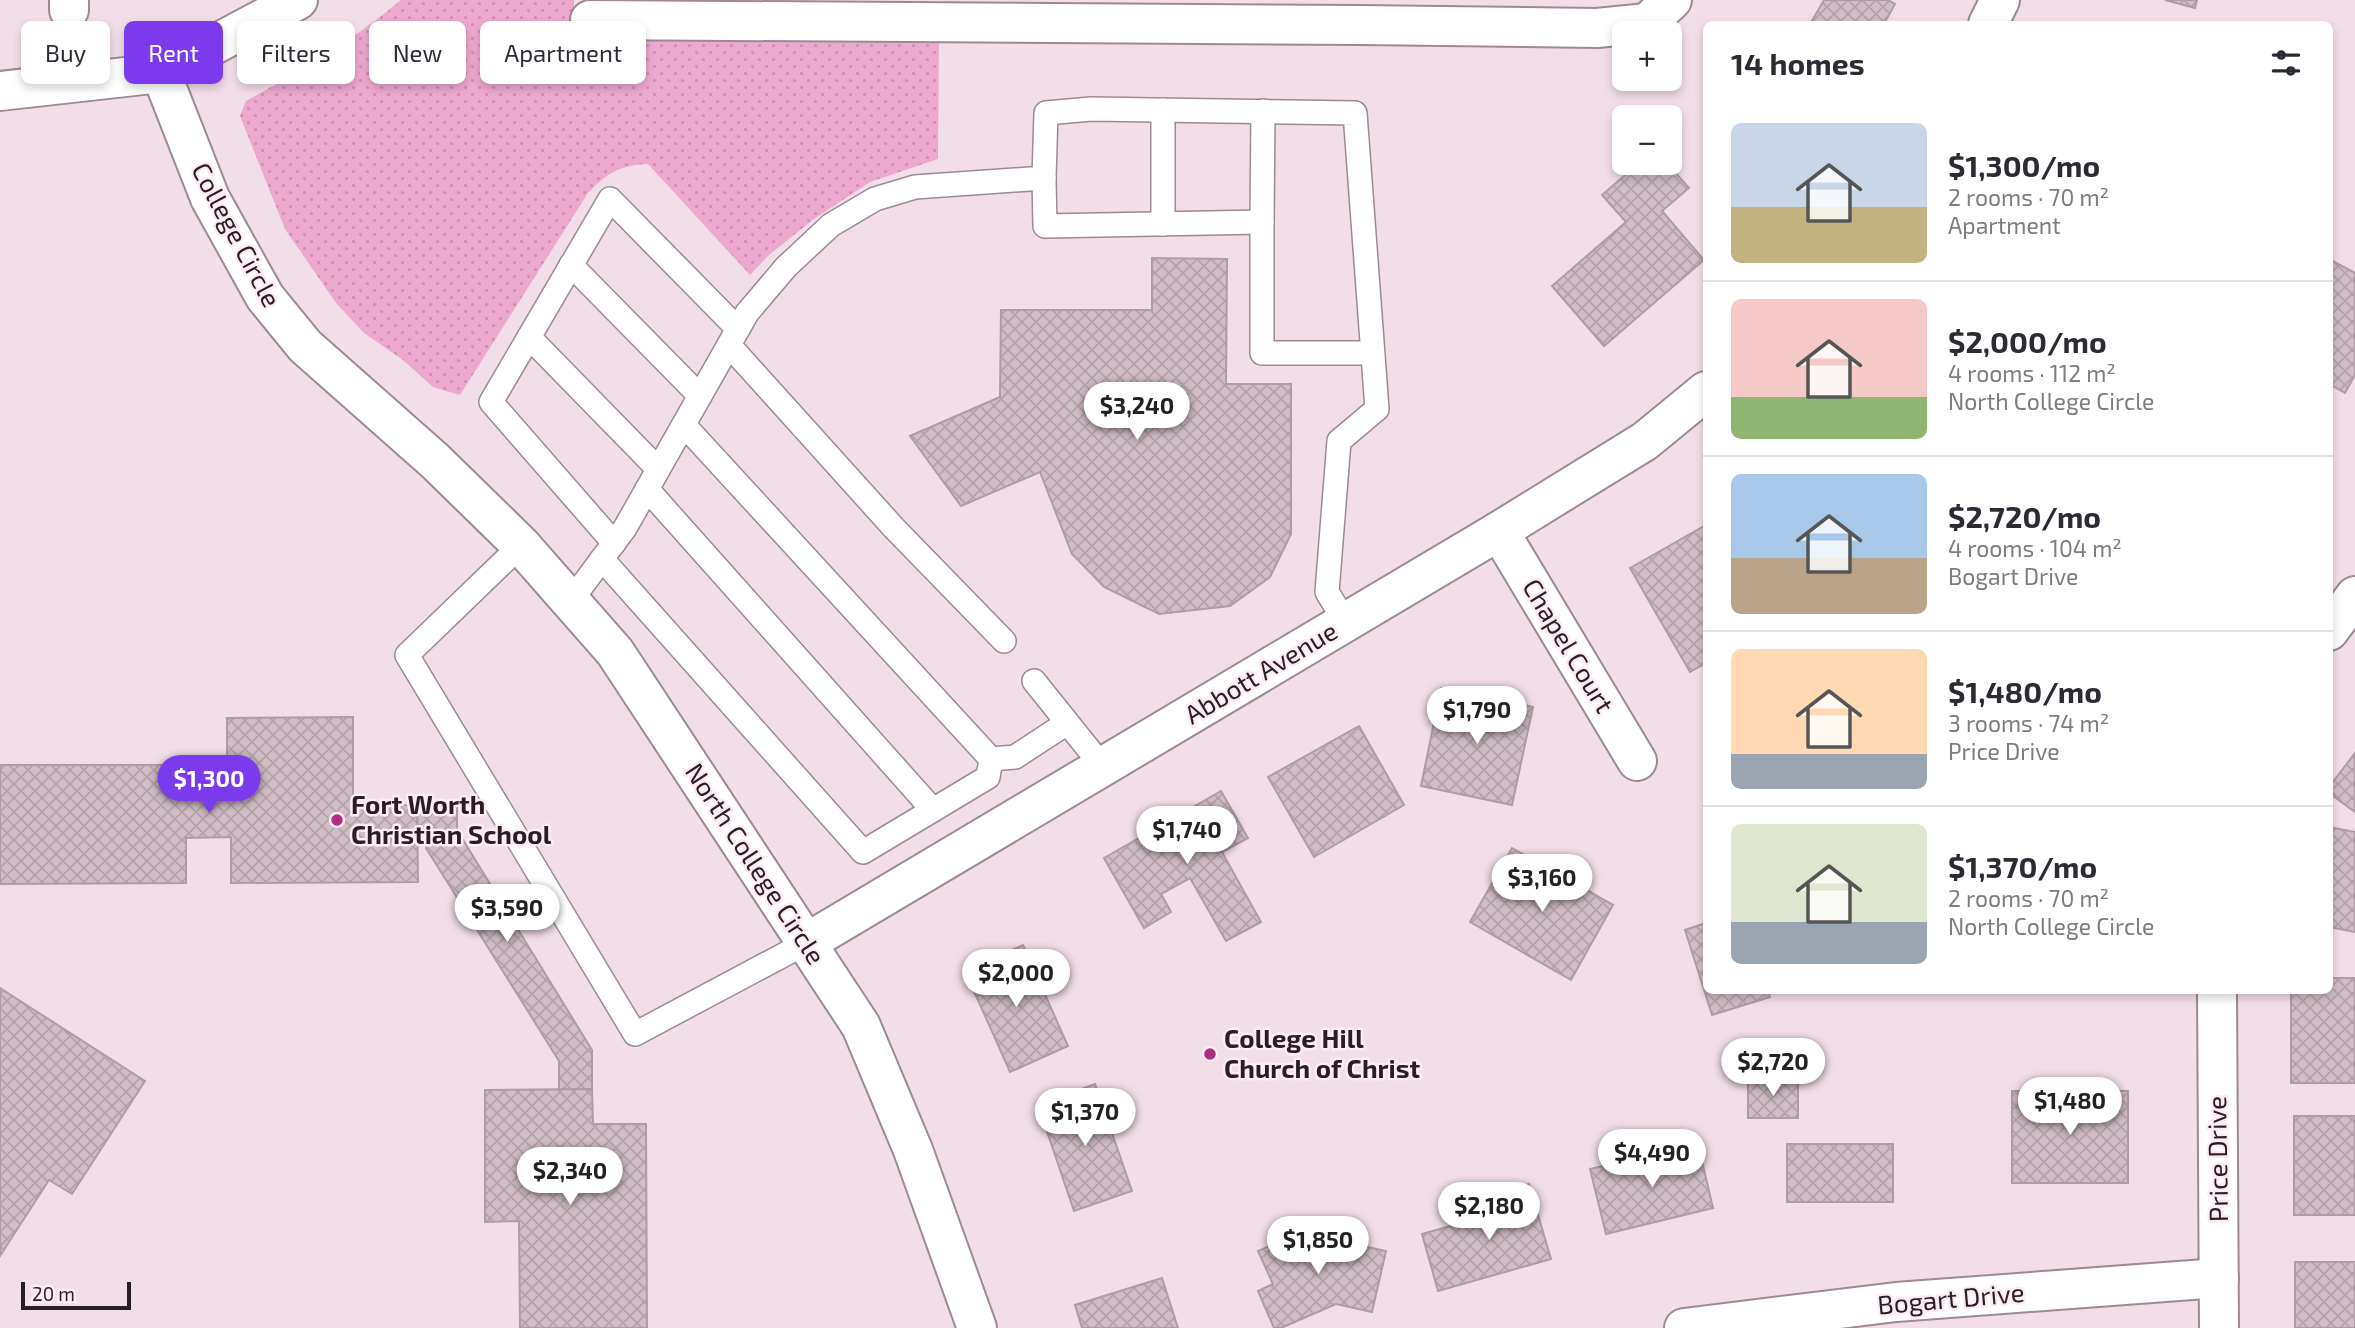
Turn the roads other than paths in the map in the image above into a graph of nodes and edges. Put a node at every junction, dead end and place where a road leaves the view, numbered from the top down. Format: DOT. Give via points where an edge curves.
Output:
graph roads {
  1 [pos="298,0"];
  2 [pos="1672,0"];
  3 [pos="2000,0"];
  4 [pos="786,11"];
  5 [pos="1358,12"];
  6 [pos="590,20"];
  7 [pos="1990,21"];
  8 [pos="223,40"];
  9 [pos="124,77"];
  10 [pos="165,84"];
  11 [pos="0,91"];
  12 [pos="1163,110"];
  13 [pos="1263,111"];
  14 [pos="1044,177"];
  15 [pos="1262,222"];
  16 [pos="1163,224"];
  17 [pos="571,265"];
  18 [pos="529,337"];
  19 [pos="733,337"];
  20 [pos="1373,353"];
  21 [pos="1703,393"];
  22 [pos="700,396"];
  23 [pos="684,425"];
  24 [pos="435,461"];
  25 [pos="652,479"];
  26 [pos="1499,531"];
  27 [pos="521,545"];
  28 [pos="608,551"];
  29 [pos="2355,596"];
  30 [pos="570,602"];
  31 [pos="1346,623"];
  32 [pos="2333,626"];
  33 [pos="1004,641"];
  34 [pos="1034,681"];
  35 [pos="1067,723"];
  36 [pos="991,760"];
  37 [pos="1637,761"];
  38 [pos="1103,767"];
  39 [pos="933,810"];
  40 [pos="806,943"];
  41 [pos="2217,994"];
  42 [pos="2220,1278"];
  43 [pos="977,1328"];
  44 [pos="1684,1328"];
  45 [pos="2219,1328"];
  1 -- 8 [label="street"];
  2 -- 5 [label="street" via="1647,23 1597,28"];
  3 -- 7 [label="street"];
  4 -- 5 [label="street"];
  4 -- 6 [label="street"];
  9 -- 11 [label="street"];
  10 -- 24 [label="street, College Circle" via="210,198 265,297 305,346"];
  12 -- 13 [label="lane"];
  12 -- 14 [label="lane" via="1046,113"];
  12 -- 16 [label="lane"];
  13 -- 15 [label="lane"];
  13 -- 20 [label="lane" via="1355,113"];
  14 -- 16 [label="lane" via="1045,226"];
  14 -- 19 [label="lane" via="915,187 875,199 831,225 786,267"];
  15 -- 16 [label="lane"];
  15 -- 20 [label="lane" via="1262,353"];
  17 -- 18 [label="lane"];
  17 -- 19 [label="lane" via="610,199"];
  17 -- 22 [label="lane"];
  18 -- 25 [label="lane"];
  18 -- 28 [label="lane" via="491,402"];
  19 -- 22 [label="lane"];
  19 -- 33 [label="lane" via="894,528"];
  20 -- 31 [label="lane" via="1377,410 1339,441 1327,592"];
  21 -- 26 [label="street, Abbott Avenue" via="1645,441"];
  22 -- 23 [label="lane"];
  23 -- 25 [label="lane"];
  23 -- 36 [label="lane"];
  24 -- 27 [label="street, North College Circle"];
  25 -- 28 [label="lane"];
  25 -- 39 [label="lane"];
  26 -- 31 [label="street, Abbott Avenue"];
  26 -- 37 [label="street, Chapel Court"];
  27 -- 30 [label="street, North College Circle"];
  27 -- 40 [label="lane" via="407,655 635,1034"];
  28 -- 30 [label="lane"];
  28 -- 39 [label="lane" via="863,852"];
  29 -- 32 [label="street"];
  30 -- 40 [label="street, North College Circle" via="615,652"];
  31 -- 38 [label="street, Abbott Avenue"];
  34 -- 35 [label="lane"];
  35 -- 36 [label="lane" via="1015,757"];
  35 -- 38 [label="lane"];
  36 -- 39 [label="lane" via="988,777"];
  38 -- 40 [label="street, Abbott Avenue"];
  40 -- 43 [label="street, North College Circle" via="861,1026 913,1150"];
  41 -- 42 [label="street, Price Drive"];
  42 -- 44 [label="street, Bogart Drive" via="1896,1302"];
  42 -- 45 [label="street, Price Drive"];
}
